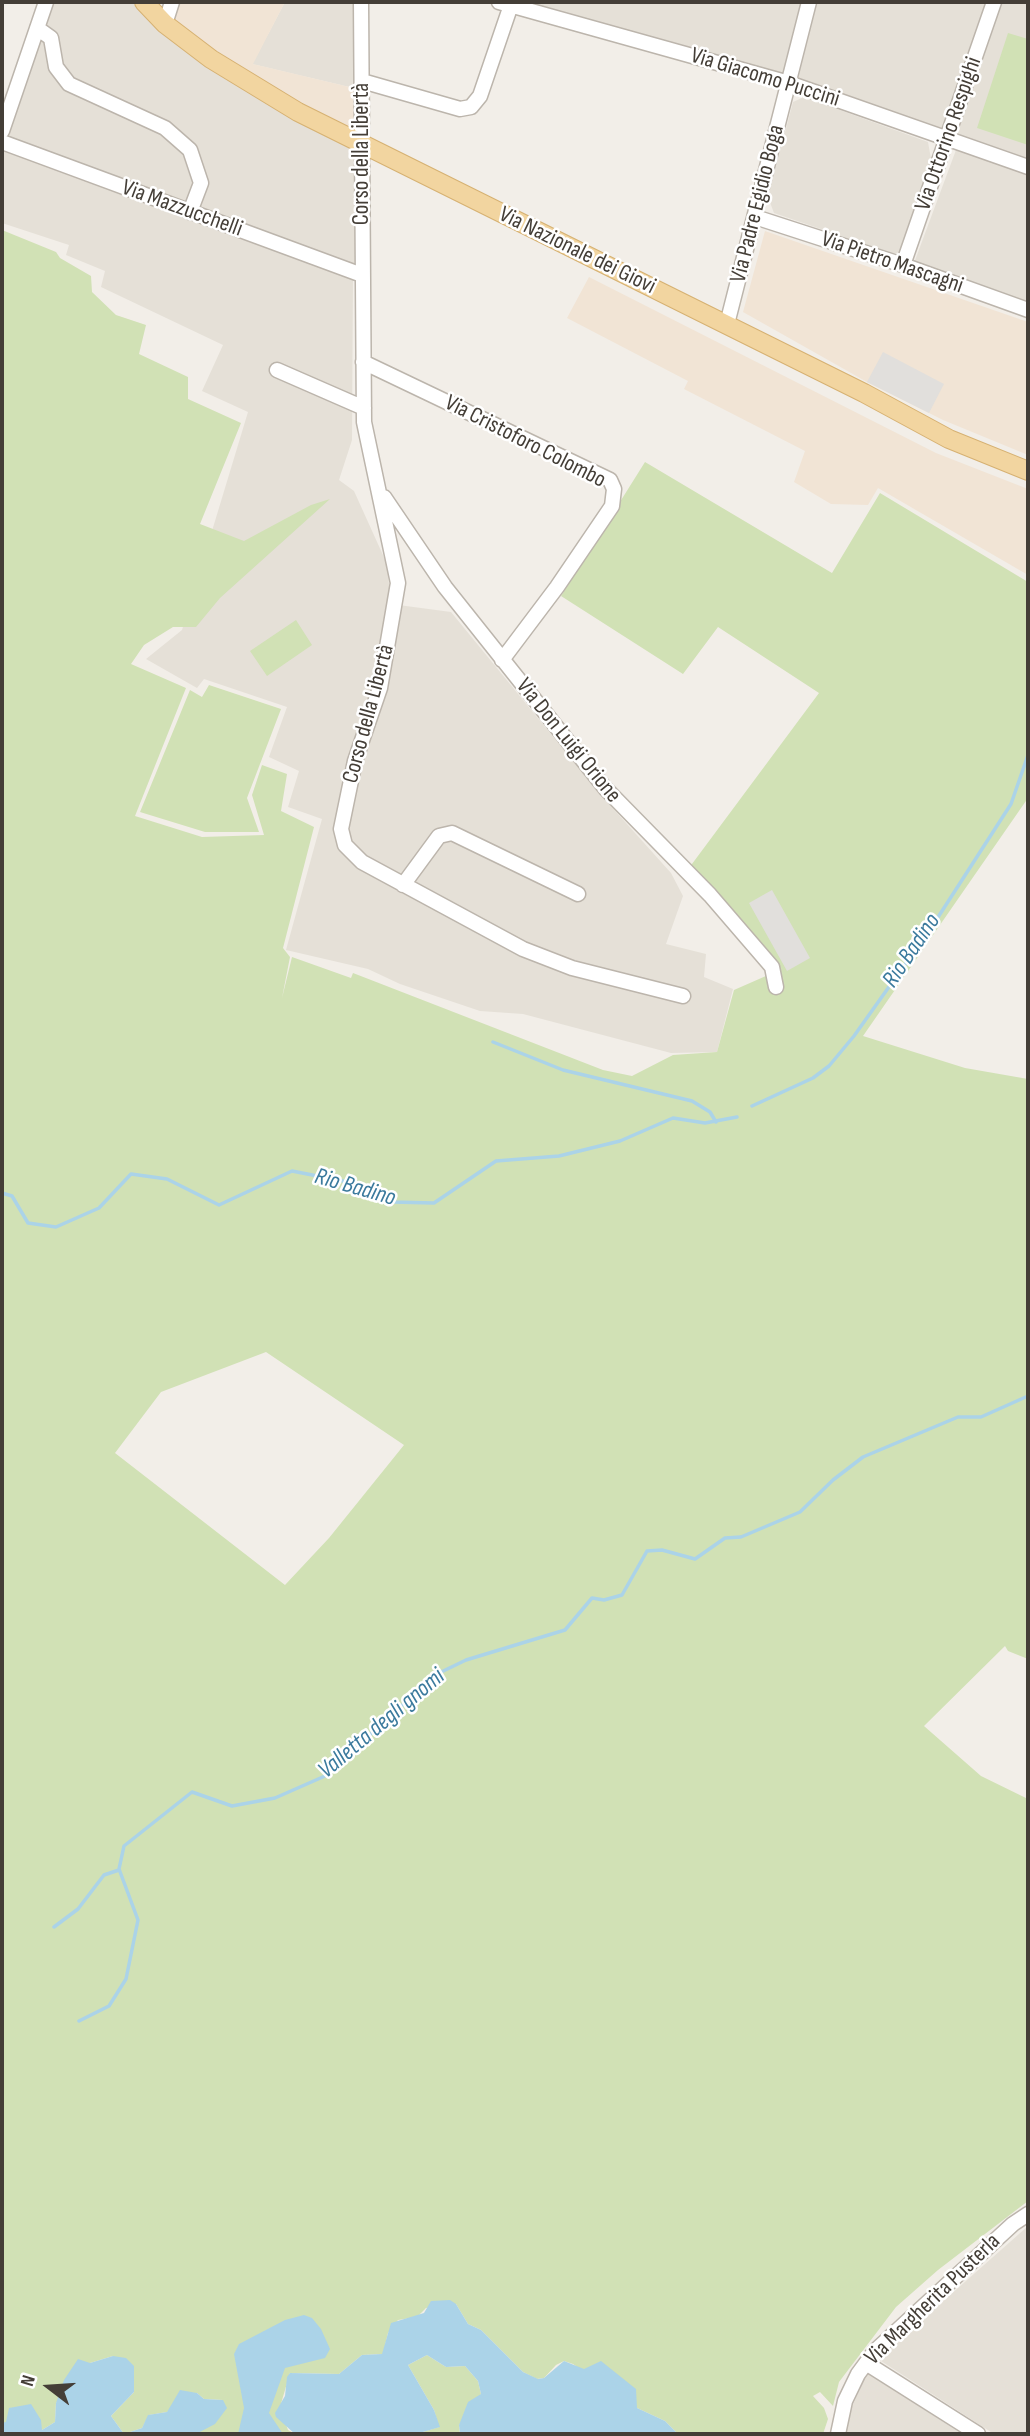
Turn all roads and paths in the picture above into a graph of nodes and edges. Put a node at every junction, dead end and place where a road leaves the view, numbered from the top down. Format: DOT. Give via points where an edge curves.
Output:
graph roads {
  1 [pos="46,2"];
  2 [pos="144,2"];
  3 [pos="172,2"];
  4 [pos="361,2"];
  5 [pos="809,2"];
  6 [pos="994,2"];
  7 [pos="505,3"];
  8 [pos="534,6"];
  9 [pos="166,24"];
  10 [pos="37,28"];
  11 [pos="362,81"];
  12 [pos="789,83"];
  13 [pos="2,131"];
  14 [pos="949,138"];
  15 [pos="2,142"];
  16 [pos="362,145"];
  17 [pos="1028,166"];
  18 [pos="190,212"];
  19 [pos="755,218"];
  20 [pos="903,265"];
  21 [pos="362,275"];
  22 [pos="1028,310"];
  23 [pos="727,324"];
  24 [pos="363,362"];
  25 [pos="277,370"];
  26 [pos="364,408"];
  27 [pos="1028,471"];
  28 [pos="375,481"];
  29 [pos="502,660"];
  30 [pos="403,885"];
  31 [pos="578,894"];
  32 [pos="776,987"];
  33 [pos="683,996"];
  34 [pos="1028,2214"];
  35 [pos="866,2363"];
  36 [pos="838,2434"];
  37 [pos="978,2434"];
  1 -- 10 [label="street"];
  2 -- 9 [label="main road, Via Nazionale dei Giovi"];
  3 -- 9 [label="street"];
  4 -- 11 [label="street, Corso della Libertà"];
  5 -- 12 [label="street, Via Padre Egidio Boga"];
  6 -- 14 [label="street, Via Ottorino Respighi"];
  7 -- 8 [label="street, Via Giacomo Puccini"];
  7 -- 11 [label="street" via="480,96 471,107 460,109"];
  8 -- 12 [label="street, Via Giacomo Puccini"];
  9 -- 16 [label="main road, Via Nazionale dei Giovi" via="244,81"];
  10 -- 13 [label="street"];
  10 -- 18 [label="street" via="51,38 56,66 69,84 165,128 190,150 201,183"];
  11 -- 16 [label="street, Corso della Libertà"];
  12 -- 14 [label="street, Via Giacomo Puccini"];
  12 -- 19 [label="street, Via Padre Egidio Boga"];
  14 -- 17 [label="street, Via Giacomo Puccini"];
  14 -- 20 [label="street, Via Ottorino Respighi"];
  15 -- 18 [label="street, Via Mazzucchelli"];
  16 -- 21 [label="street, Corso della Libertà"];
  16 -- 23 [label="main road, Via Nazionale dei Giovi"];
  18 -- 21 [label="street, Via Mazzucchelli"];
  19 -- 20 [label="street, Via Pietro Mascagni"];
  19 -- 23 [label="street, Via Padre Egidio Boga"];
  20 -- 22 [label="street, Via Pietro Mascagni"];
  21 -- 24 [label="street, Corso della Libertà"];
  23 -- 27 [label="main road, Via Nazionale dei Giovi" via="950,439"];
  24 -- 26 [label="street, Corso della Libertà"];
  24 -- 29 [label="street, Via Cristoforo Colombo" via="610,480 612,506"];
  25 -- 26 [label="street"];
  26 -- 28 [label="street, Corso della Libertà"];
  28 -- 29 [label="street, Via Don Luigi Orione" via="415,545"];
  28 -- 30 [label="street, Corso della Libertà" via="398,583 380,688 355,761 341,829 345,845 362,862"];
  29 -- 32 [label="street, Via Don Luigi Orione" via="605,789 710,895 772,967"];
  30 -- 31 [label="street" via="439,836 452,833"];
  30 -- 33 [label="street, Corso della Libertà" via="523,949 583,972"];
  34 -- 35 [label="street, Via Margherita Pusterla"];
  35 -- 36 [label="street, Via Margherita Pusterla" via="845,2401"];
  35 -- 37 [label="street"];
}
